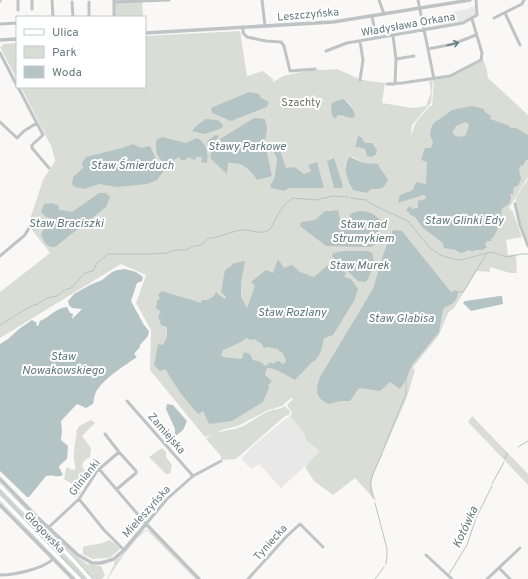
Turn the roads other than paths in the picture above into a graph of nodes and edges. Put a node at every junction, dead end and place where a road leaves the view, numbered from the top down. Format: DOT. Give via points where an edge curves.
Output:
graph roads {
  1 [pos="18,0"];
  2 [pos="32,0"];
  3 [pos="52,0"];
  4 [pos="169,0"];
  5 [pos="262,0"];
  6 [pos="379,0"];
  7 [pos="418,0"];
  8 [pos="470,0"];
  9 [pos="476,0"];
  10 [pos="524,0"];
  11 [pos="114,1"];
  12 [pos="72,2"];
  13 [pos="88,2"];
  14 [pos="451,2"];
  15 [pos="32,8"];
  16 [pos="420,8"];
  17 [pos="18,10"];
  18 [pos="505,13"];
  19 [pos="384,14"];
  20 [pos="53,16"];
  21 [pos="73,16"];
  22 [pos="90,16"];
  23 [pos="114,16"];
  24 [pos="372,16"];
  25 [pos="494,18"];
  26 [pos="472,19"];
  27 [pos="16,23"];
  28 [pos="0,24"];
  29 [pos="264,26"];
  30 [pos="242,28"];
  31 [pos="425,30"];
  32 [pos="146,33"];
  33 [pos="476,35"];
  34 [pos="393,36"];
  35 [pos="376,38"];
  36 [pos="16,39"];
  37 [pos="0,40"];
  38 [pos="360,41"];
  39 [pos="520,45"];
  40 [pos="428,49"];
  41 [pos="326,51"];
  42 [pos="0,53"];
  43 [pos="414,56"];
  44 [pos="1,59"];
  45 [pos="396,59"];
  46 [pos="315,70"];
  47 [pos="434,79"];
  48 [pos="360,80"];
  49 [pos="16,84"];
  50 [pos="387,84"];
  51 [pos="395,84"];
  52 [pos="18,88"];
  53 [pos="0,122"];
  54 [pos="37,123"];
  55 [pos="49,168"];
  56 [pos="515,204"];
  57 [pos="29,228"];
  58 [pos="528,246"];
  59 [pos="1,253"];
  60 [pos="127,402"];
  61 [pos="106,434"];
  62 [pos="119,452"];
  63 [pos="221,461"];
  64 [pos="99,469"];
  65 [pos="193,476"];
  66 [pos="0,479"];
  67 [pos="0,486"];
  68 [pos="117,489"];
  69 [pos="0,498"];
  70 [pos="79,499"];
  71 [pos="0,505"];
  72 [pos="146,524"];
  73 [pos="49,527"];
  74 [pos="323,547"];
  75 [pos="520,548"];
  76 [pos="124,550"];
  77 [pos="426,555"];
  78 [pos="83,559"];
  79 [pos="51,560"];
  80 [pos="499,568"];
  81 [pos="2,577"];
  82 [pos="72,579"];
  83 [pos="79,579"];
  84 [pos="90,579"];
  85 [pos="200,579"];
  86 [pos="248,579"];
  87 [pos="452,579"];
  88 [pos="488,579"];
  89 [pos="510,579"];
  1 -- 17 [label="street"];
  2 -- 15 [label="street"];
  3 -- 20 [label="street"];
  4 -- 11 [label="street"];
  5 -- 29 [label="street"];
  6 -- 19 [label="street"];
  7 -- 16 [label="street"];
  8 -- 14 [label="street, Leszczyńska"];
  9 -- 26 [label="street, Władysława Orkana" via="478,12"];
  10 -- 18 [label="street" via="522,4"];
  11 -- 23 [label="street"];
  12 -- 21 [label="street"];
  13 -- 22 [label="street"];
  14 -- 16 [label="street, Leszczyńska"];
  16 -- 19 [label="street, Leszczyńska"];
  16 -- 31 [label="street"];
  18 -- 25 [label="street"];
  18 -- 39 [label="street"];
  19 -- 24 [label="street, Leszczyńska"];
  24 -- 29 [label="street, Leszczyńska" via="333,22"];
  24 -- 35 [label="street"];
  26 -- 31 [label="street, Władysława Orkana" via="458,25"];
  26 -- 33 [label="street"];
  27 -- 28 [label="street"];
  29 -- 30 [label="street, Leszczyńska"];
  30 -- 32 [label="street, Leszczyńska"];
  30 -- 46 [label="street" via="247,36 281,42 290,71"];
  31 -- 34 [label="street, Władysława Orkana"];
  31 -- 40 [label="street"];
  40 -- 33 [label="street, one-way" via="453,44"];
  33 -- 47 [label="street" via="482,53 481,60 451,75"];
  34 -- 35 [label="street, Władysława Orkana"];
  34 -- 45 [label="street"];
  35 -- 38 [label="street, Władysława Orkana"];
  36 -- 37 [label="street"];
  38 -- 41 [label="street, Władysława Orkana"];
  38 -- 48 [label="street" via="363,60"];
  40 -- 47 [label="street"];
  42 -- 44 [label="street"];
  43 -- 45 [label="street"];
  44 -- 49 [label="street"];
  45 -- 51 [label="street"];
  47 -- 51 [label="street"];
  50 -- 51 [label="street"];
  52 -- 54 [label="street"];
  53 -- 54 [label="street" via="16,138"];
  54 -- 55 [label="street" via="43,135 32,148"];
  56 -- 58 [label="street"];
  57 -- 59 [label="street" via="25,235"];
  60 -- 65 [label="street, Zamiejska"];
  61 -- 62 [label="street"];
  62 -- 64 [label="street, Glinianki"];
  62 -- 68 [label="street" via="136,474"];
  63 -- 65 [label="street, Mieleszyńska"];
  64 -- 68 [label="street"];
  64 -- 70 [label="street, Glinianki"];
  65 -- 72 [label="street, Mieleszyńska" via="167,499"];
  66 -- 73 [label="street, Głogowska"];
  67 -- 84 [label="main road, Głogowska"];
  68 -- 72 [label="street"];
  69 -- 83 [label="main road, Głogowska"];
  70 -- 73 [label="street, Glinianki"];
  70 -- 76 [label="street"];
  71 -- 79 [label="street, Głogowska"];
  72 -- 76 [label="street, Mieleszyńska"];
  72 -- 85 [label="street"];
  73 -- 78 [label="street, Głogowska"];
  74 -- 86 [label="street, Tyniecka" via="300,524"];
  75 -- 80 [label="street"];
  76 -- 78 [label="street, Mieleszyńska" via="108,562 92,563"];
  77 -- 87 [label="street"];
  79 -- 81 [label="street" via="29,570"];
  79 -- 82 [label="street, Głogowska"];
  80 -- 88 [label="street"];
  80 -- 89 [label="street"];
}
